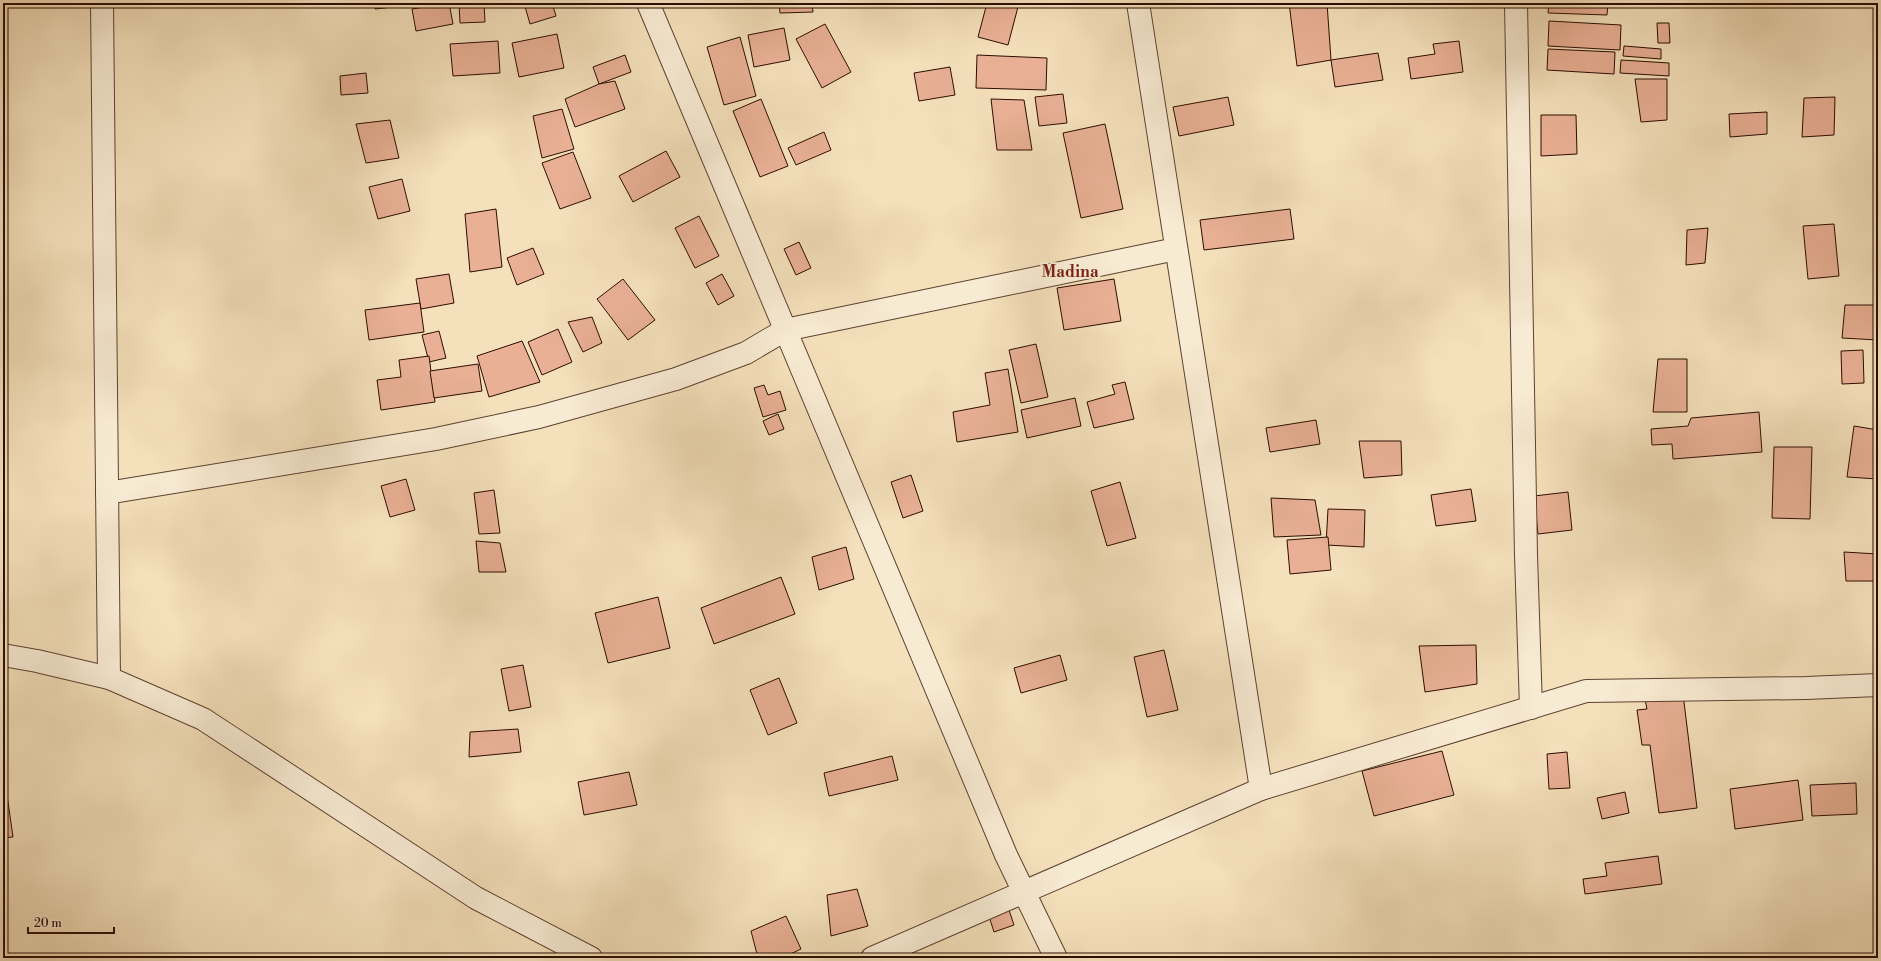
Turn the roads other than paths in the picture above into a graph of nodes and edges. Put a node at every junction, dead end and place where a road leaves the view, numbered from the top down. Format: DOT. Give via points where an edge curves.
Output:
graph roads {
  1 [pos="102,3"];
  2 [pos="648,3"];
  3 [pos="1138,3"];
  4 [pos="1516,3"];
  5 [pos="1176,249"];
  6 [pos="785,330"];
  7 [pos="106,493"];
  8 [pos="3,655"];
  9 [pos="109,678"];
  10 [pos="1878,685"];
  11 [pos="1531,708"];
  12 [pos="1261,789"];
  13 [pos="1024,892"];
  14 [pos="591,958"];
  15 [pos="872,958"];
  16 [pos="1056,958"];
  1 -- 7 [label="street"];
  2 -- 6 [label="street"];
  3 -- 5 [label="street"];
  4 -- 11 [label="street"];
  5 -- 6 [label="street"];
  5 -- 12 [label="street"];
  6 -- 7 [label="street" via="746,353 676,379 539,417 436,439"];
  6 -- 13 [label="street"];
  7 -- 9 [label="street"];
  8 -- 9 [label="street" via="37,660"];
  9 -- 14 [label="street" via="203,719 476,898"];
  10 -- 11 [label="street" via="1586,691"];
  11 -- 12 [label="street"];
  12 -- 13 [label="street"];
  13 -- 15 [label="street"];
  13 -- 16 [label="street"];
}
